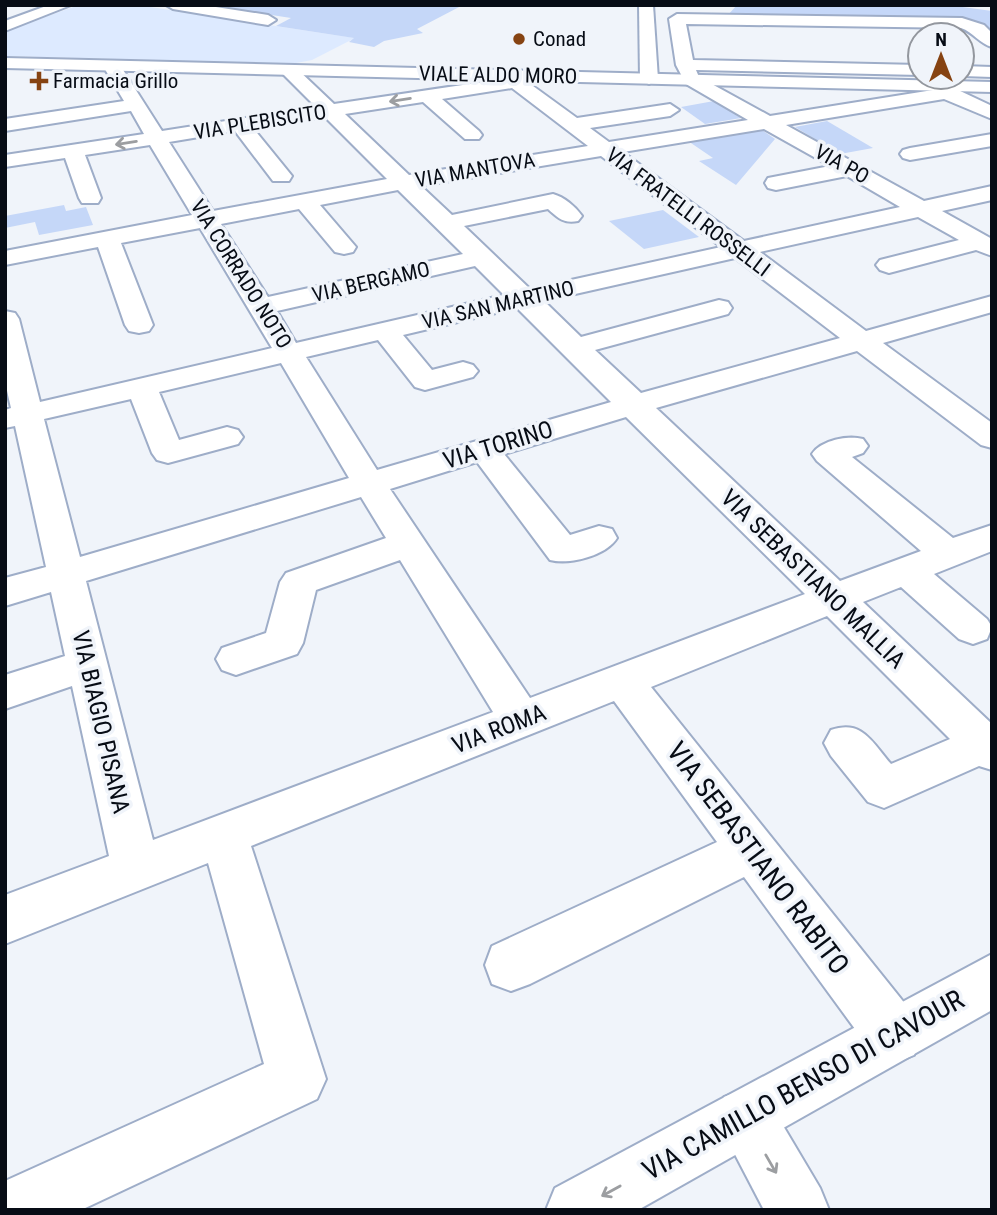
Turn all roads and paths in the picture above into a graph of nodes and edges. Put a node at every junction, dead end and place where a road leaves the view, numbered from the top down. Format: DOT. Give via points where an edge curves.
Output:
graph roads {
  1 [pos="64,5"];
  2 [pos="173,5"];
  3 [pos="646,5"];
  4 [pos="268,20"];
  5 [pos="5,26"];
  6 [pos="992,44"];
  7 [pos="5,63"];
  8 [pos="112,66"];
  9 [pos="906,70"];
  10 [pos="289,71"];
  11 [pos="688,73"];
  12 [pos="516,79"];
  13 [pos="649,79"];
  14 [pos="906,88"];
  15 [pos="938,91"];
  16 [pos="945,91"];
  17 [pos="427,96"];
  18 [pos="670,110"];
  19 [pos="331,111"];
  20 [pos="141,112"];
  21 [pos="992,113"];
  22 [pos="169,116"];
  23 [pos="768,123"];
  24 [pos="5,125"];
  25 [pos="240,125"];
  26 [pos="572,125"];
  27 [pos="472,135"];
  28 [pos="157,138"];
  29 [pos="992,139"];
  30 [pos="603,148"];
  31 [pos="73,151"];
  32 [pos="910,154"];
  33 [pos="5,161"];
  34 [pos="850,169"];
  35 [pos="281,176"];
  36 [pos="404,182"];
  37 [pos="776,183"];
  38 [pos="992,193"];
  39 [pos="90,198"];
  40 [pos="304,201"];
  41 [pos="921,209"];
  42 [pos="570,216"];
  43 [pos="207,219"];
  44 [pos="446,223"];
  45 [pos="107,239"];
  46 [pos="986,245"];
  47 [pos="344,247"];
  48 [pos="737,250"];
  49 [pos="481,257"];
  50 [pos="5,258"];
  51 [pos="889,265"];
  52 [pos="524,298"];
  53 [pos="992,304"];
  54 [pos="261,307"];
  55 [pos="719,308"];
  56 [pos="5,318"];
  57 [pos="139,325"];
  58 [pos="386,332"];
  59 [pos="862,341"];
  60 [pos="574,347"];
  61 [pos="289,354"];
  62 [pos="463,371"];
  63 [pos="142,388"];
  64 [pos="634,405"];
  65 [pos="16,417"];
  66 [pos="227,437"];
  67 [pos="992,438"];
  68 [pos="852,446"];
  69 [pos="484,450"];
  70 [pos="369,483"];
  71 [pos="992,537"];
  72 [pos="599,538"];
  73 [pos="410,543"];
  74 [pos="948,554"];
  75 [pos="906,571"];
  76 [pos="66,574"];
  77 [pos="5,592"];
  78 [pos="833,599"];
  79 [pos="973,629"];
  80 [pos="236,659"];
  81 [pos="88,664"];
  82 [pos="622,681"];
  83 [pos="5,692"];
  84 [pos="522,720"];
  85 [pos="846,743"];
  86 [pos="988,748"];
  87 [pos="224,836"];
  88 [pos="752,849"];
  89 [pos="136,869"];
  90 [pos="5,920"];
  91 [pos="511,965"];
  92 [pos="992,980"];
  93 [pos="894,1035"];
  94 [pos="745,1118"];
  95 [pos="12,1210"];
  96 [pos="577,1210"];
  97 [pos="798,1210"];
  1 -- 5 [label="street"];
  2 -- 4 [label="street"];
  3 -- 13 [label="street"];
  6 -- 11 [label="street" via="978,28 962,23 685,17 677,19 687,39"];
  7 -- 8 [label="street, VIALE ALDO MORO"];
  8 -- 10 [label="street, VIALE ALDO MORO"];
  8 -- 20 [label="street, VIA CORRADO NOTO"];
  9 -- 11 [label="street"];
  10 -- 12 [label="street, VIALE ALDO MORO"];
  10 -- 19 [label="street, VIA SEBASTIANO MALLIA"];
  11 -- 13 [label="street, VIALE ALDO MORO"];
  11 -- 14 [label="street, VIALE ALDO MORO"];
  11 -- 23 [label="street, VIA PO"];
  12 -- 13 [label="street, VIALE ALDO MORO"];
  12 -- 17 [label="street, VIA PLEBISCITO"];
  12 -- 26 [label="street, VIA FRATELLI ROSSELLI"];
  15 -- 23 [label="street, VIA MANTOVA"];
  16 -- 21 [label="street"];
  17 -- 19 [label="street, VIA PLEBISCITO, one-way"];
  17 -- 27 [label="street"];
  18 -- 26 [label="street"];
  19 -- 25 [label="street, VIA PLEBISCITO"];
  19 -- 36 [label="street, VIA SEBASTIANO MALLIA"];
  20 -- 22 [label="street"];
  20 -- 24 [label="street" via="55,109"];
  20 -- 28 [label="street, VIA CORRADO NOTO"];
  23 -- 30 [label="street, VIA MANTOVA"];
  23 -- 34 [label="street, VIA PO"];
  25 -- 28 [label="street, VIA PLEBISCITO"];
  25 -- 35 [label="street"];
  26 -- 30 [label="street, VIA FRATELLI ROSSELLI"];
  28 -- 31 [label="street, VIA PLEBISCITO, one-way"];
  28 -- 43 [label="street, VIA CORRADO NOTO"];
  29 -- 32 [label="street"];
  30 -- 36 [label="street, VIA MANTOVA"];
  30 -- 48 [label="street, VIA FRATELLI ROSSELLI"];
  31 -- 33 [label="street, VIA PLEBISCITO"];
  31 -- 39 [label="street"];
  34 -- 37 [label="street"];
  34 -- 41 [label="street, VIA PO"];
  36 -- 40 [label="street, VIA MANTOVA"];
  36 -- 44 [label="street, VIA SEBASTIANO MALLIA"];
  38 -- 41 [label="street, VIA SAN MARTINO"];
  40 -- 43 [label="street, VIA MANTOVA"];
  40 -- 47 [label="street"];
  41 -- 46 [label="street, VIA PO"];
  41 -- 48 [label="street, VIA SAN MARTINO"];
  42 -- 44 [label="street" via="553,201"];
  43 -- 45 [label="street, VIA MANTOVA"];
  43 -- 54 [label="street, VIA CORRADO NOTO"];
  44 -- 49 [label="street, VIA SEBASTIANO MALLIA"];
  45 -- 50 [label="street, VIA MANTOVA"];
  45 -- 57 [label="street"];
  46 -- 51 [label="street"];
  48 -- 52 [label="street, VIA SAN MARTINO"];
  48 -- 59 [label="street, VIA FRATELLI ROSSELLI"];
  49 -- 52 [label="street, VIA SEBASTIANO MALLIA"];
  49 -- 54 [label="street, VIA BERGAMO"];
  52 -- 58 [label="street, VIA SAN MARTINO"];
  52 -- 60 [label="street, VIA SEBASTIANO MALLIA"];
  53 -- 59 [label="street, VIA TORINO"];
  54 -- 61 [label="street, VIA CORRADO NOTO"];
  55 -- 60 [label="street"];
  56 -- 65 [label="street, VIA BIAGIO PISANA"];
  58 -- 61 [label="street, VIA SAN MARTINO"];
  58 -- 62 [label="street" via="425,381"];
  59 -- 64 [label="street, VIA TORINO"];
  59 -- 67 [label="street, VIA FRATELLI ROSSELLI"];
  60 -- 64 [label="street, VIA SEBASTIANO MALLIA"];
  61 -- 63 [label="street, VIA SAN MARTINO"];
  61 -- 70 [label="street, VIA CORRADO NOTO"];
  63 -- 65 [label="street, VIA SAN MARTINO"];
  63 -- 66 [label="street" via="168,453"];
  64 -- 69 [label="street, VIA TORINO"];
  64 -- 78 [label="street, VIA SEBASTIANO MALLIA"];
  65 -- 76 [label="street, VIA BIAGIO PISANA"];
  68 -- 74 [label="street" via="828,454"];
  69 -- 70 [label="street, VIA TORINO"];
  69 -- 72 [label="street" via="564,551"];
  70 -- 73 [label="street"];
  70 -- 76 [label="street, VIA TORINO"];
  71 -- 74 [label="street, VIA ROMA"];
  73 -- 80 [label="street" via="299,582 283,643"];
  73 -- 84 [label="street"];
  74 -- 75 [label="street, VIA ROMA"];
  75 -- 78 [label="street, VIA ROMA"];
  75 -- 79 [label="street"];
  76 -- 77 [label="street, VIA TORINO"];
  76 -- 81 [label="street, VIA BIAGIO PISANA"];
  78 -- 82 [label="street, VIA ROMA"];
  78 -- 86 [label="street, VIA SEBASTIANO MALLIA"];
  81 -- 83 [label="street"];
  81 -- 89 [label="street, VIA BIAGIO PISANA"];
  82 -- 84 [label="street, VIA ROMA"];
  82 -- 88 [label="street, VIA SEBASTIANO RABITO"];
  84 -- 87 [label="street, VIA ROMA"];
  85 -- 86 [label="street" via="884,788"];
  87 -- 89 [label="street, VIA ROMA"];
  87 -- 95 [label="street" via="297,1079"];
  88 -- 91 [label="street"];
  88 -- 93 [label="street, VIA SEBASTIANO RABITO"];
  89 -- 90 [label="street, VIA ROMA"];
  92 -- 93 [label="street, VIA CAMILLO BENSO DI CAVOUR"];
  93 -- 94 [label="street, VIA CAMILLO BENSO DI CAVOUR"];
  94 -- 96 [label="street, VIA CAMILLO BENSO DI CAVOUR, one-way"];
  94 -- 97 [label="street, one-way"];
}
